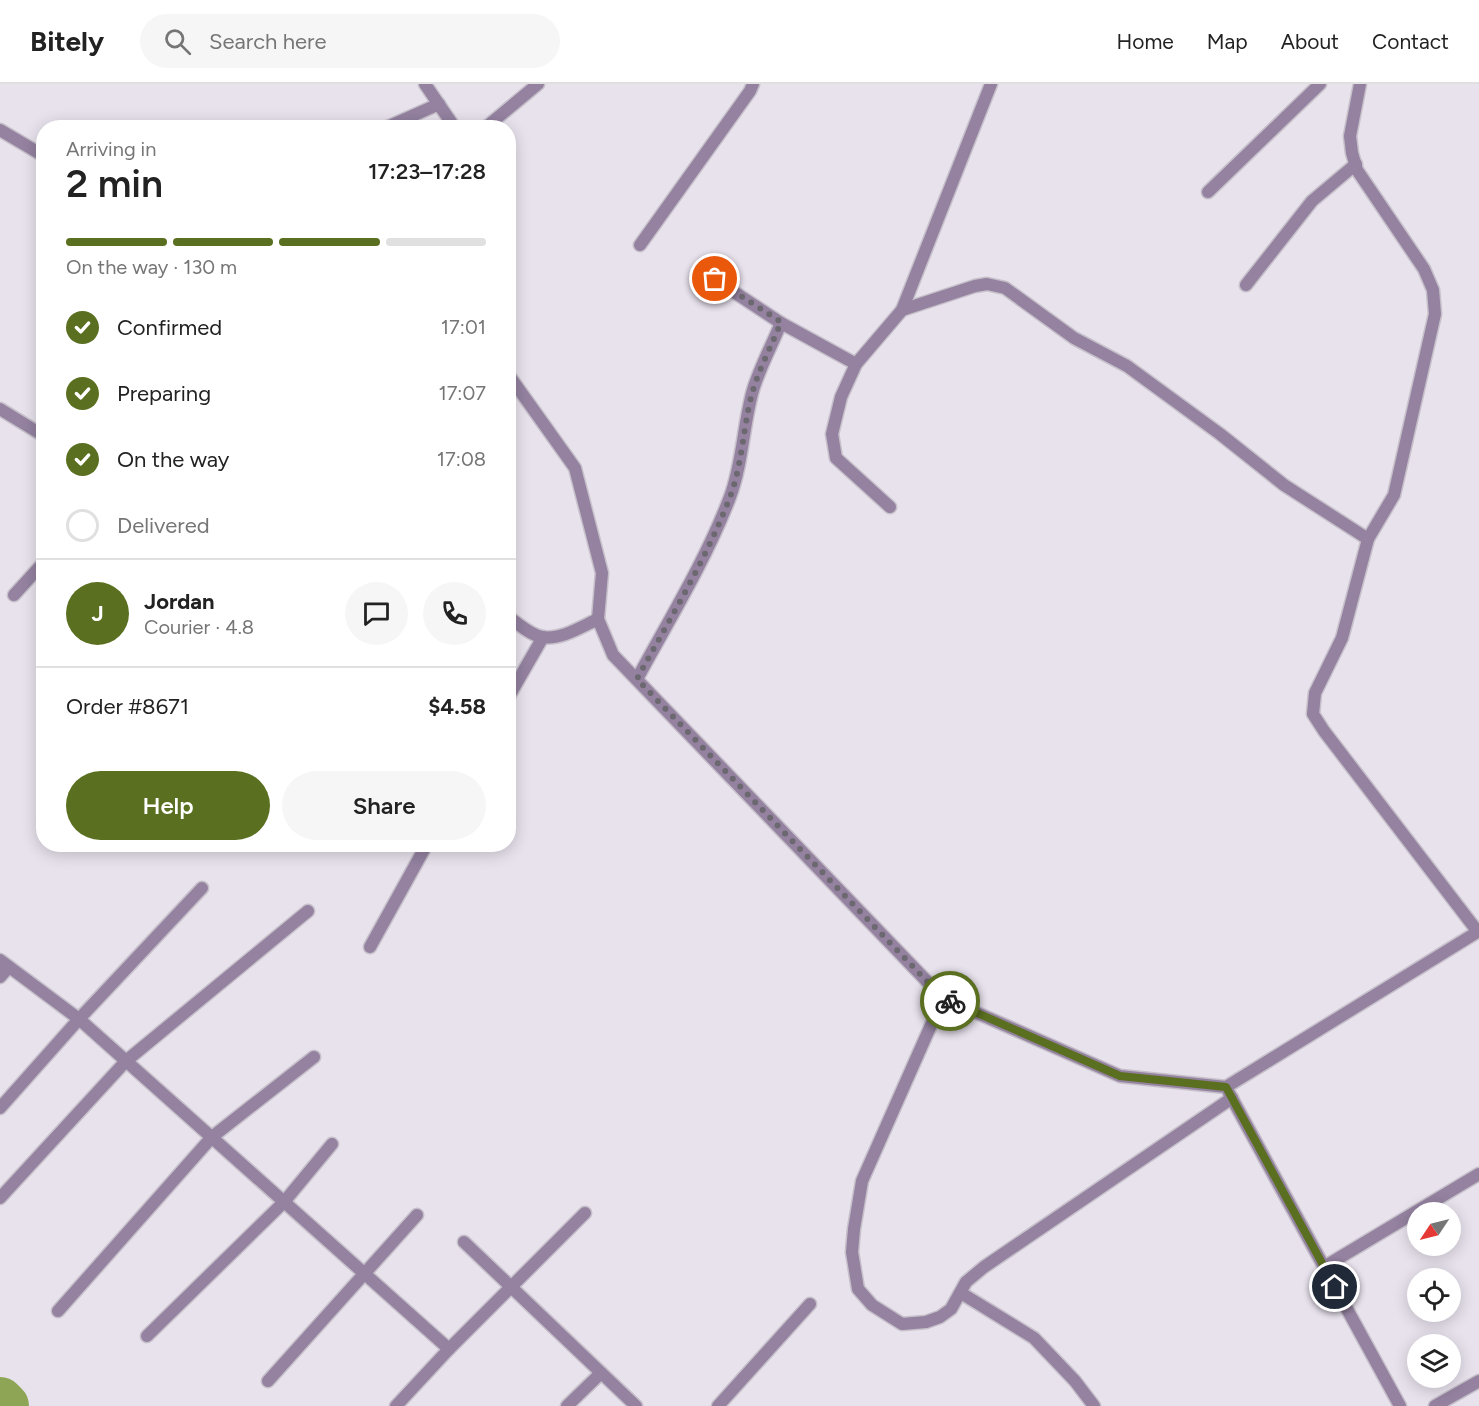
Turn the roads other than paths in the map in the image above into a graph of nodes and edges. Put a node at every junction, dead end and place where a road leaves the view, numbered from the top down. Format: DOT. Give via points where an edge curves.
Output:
graph roads {
  1 [pos="425,84"];
  2 [pos="538,84"];
  3 [pos="753,84"];
  4 [pos="991,84"];
  5 [pos="1320,84"];
  6 [pos="1360,84"];
  7 [pos="439,104"];
  8 [pos="403,120"];
  9 [pos="450,120"];
  10 [pos="495,120"];
  11 [pos="0,130"];
  12 [pos="36,151"];
  13 [pos="1356,164"];
  14 [pos="1208,192"];
  15 [pos="640,245"];
  16 [pos="699,269"];
  17 [pos="1246,285"];
  18 [pos="902,310"];
  19 [pos="781,322"];
  20 [pos="856,364"];
  21 [pos="516,385"];
  22 [pos="0,410"];
  23 [pos="36,431"];
  24 [pos="890,507"];
  25 [pos="1368,539"];
  26 [pos="36,571"];
  27 [pos="14,595"];
  28 [pos="598,620"];
  29 [pos="516,622"];
  30 [pos="543,637"];
  31 [pos="637,679"];
  32 [pos="516,685"];
  33 [pos="423,852"];
  34 [pos="202,888"];
  35 [pos="308,911"];
  36 [pos="1478,932"];
  37 [pos="370,947"];
  38 [pos="5,964"];
  39 [pos="0,977"];
  40 [pos="943,998"];
  41 [pos="79,1019"];
  42 [pos="314,1057"];
  43 [pos="126,1061"];
  44 [pos="1226,1087"];
  45 [pos="1232,1098"];
  46 [pos="0,1108"];
  47 [pos="212,1137"];
  48 [pos="332,1144"];
  49 [pos="1479,1174"];
  50 [pos="0,1198"];
  51 [pos="284,1202"];
  52 [pos="585,1213"];
  53 [pos="417,1215"];
  54 [pos="464,1242"];
  55 [pos="1324,1267"];
  56 [pos="364,1274"];
  57 [pos="511,1287"];
  58 [pos="961,1293"];
  59 [pos="810,1304"];
  60 [pos="58,1311"];
  61 [pos="147,1336"];
  62 [pos="449,1349"];
  63 [pos="601,1373"];
  64 [pos="268,1381"];
  65 [pos="1479,1382"];
  66 [pos="396,1406"];
  67 [pos="567,1406"];
  68 [pos="636,1406"];
  69 [pos="718,1406"];
  70 [pos="1095,1406"];
  71 [pos="1400,1406"];
  72 [pos="1435,1406"];
  1 -- 7 [label="street"];
  2 -- 10 [label="street"];
  3 -- 15 [label="street"];
  4 -- 18 [label="street"];
  5 -- 14 [label="street"];
  6 -- 13 [label="street" via="1350,136"];
  7 -- 8 [label="street"];
  7 -- 9 [label="street"];
  11 -- 12 [label="street"];
  13 -- 17 [label="street" via="1312,201"];
  13 -- 25 [label="street" via="1424,269 1433,290 1435,314 1394,495"];
  16 -- 19 [label="street"];
  18 -- 20 [label="street"];
  18 -- 25 [label="street" via="975,286 1005,288 1074,338 1127,366 1284,485"];
  19 -- 20 [label="street"];
  19 -- 31 [label="street" via="754,389 730,496 706,551"];
  20 -- 24 [label="street" via="841,397 832,434 836,458"];
  21 -- 28 [label="street" via="575,468 602,573"];
  22 -- 23 [label="street"];
  25 -- 36 [label="street" via="1342,638 1315,693 1313,714"];
  26 -- 27 [label="street"];
  28 -- 30 [label="street" via="564,635"];
  28 -- 31 [label="street" via="613,655"];
  29 -- 30 [label="street"];
  30 -- 32 [label="street"];
  31 -- 40 [label="street"];
  33 -- 37 [label="street"];
  34 -- 41 [label="street"];
  35 -- 43 [label="street"];
  36 -- 44 [label="street"];
  38 -- 39 [label="street"];
  38 -- 41 [label="street"];
  40 -- 44 [label="street" via="1120,1076"];
  40 -- 58 [label="street" via="861,1181 852,1252 858,1289 872,1305 902,1324 940,1317 951,1309"];
  41 -- 43 [label="street"];
  41 -- 46 [label="street"];
  42 -- 47 [label="street"];
  43 -- 47 [label="street"];
  43 -- 50 [label="street"];
  44 -- 45 [label="street"];
  45 -- 55 [label="street"];
  45 -- 58 [label="street" via="984,1267 966,1282"];
  47 -- 51 [label="street"];
  47 -- 60 [label="street"];
  48 -- 51 [label="street"];
  49 -- 55 [label="street"];
  51 -- 56 [label="street"];
  51 -- 61 [label="street"];
  52 -- 57 [label="street"];
  53 -- 56 [label="street"];
  54 -- 57 [label="street"];
  55 -- 71 [label="street"];
  56 -- 62 [label="street"];
  56 -- 64 [label="street"];
  57 -- 62 [label="street"];
  57 -- 63 [label="street"];
  58 -- 70 [label="street" via="1034,1338"];
  59 -- 69 [label="street"];
  62 -- 66 [label="street"];
  63 -- 67 [label="street"];
  63 -- 68 [label="street"];
  65 -- 72 [label="street"];
}
